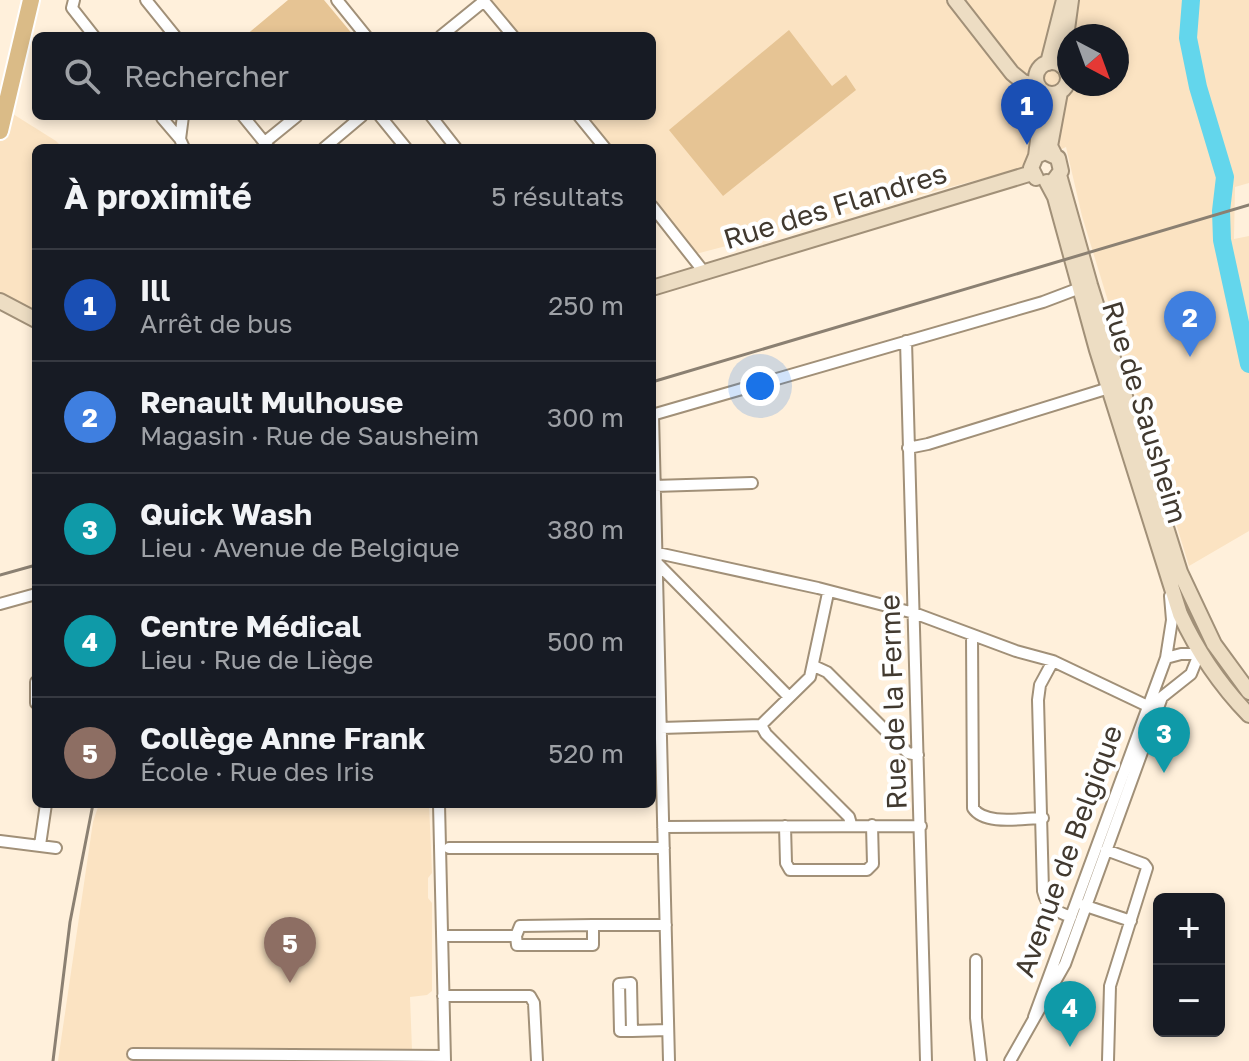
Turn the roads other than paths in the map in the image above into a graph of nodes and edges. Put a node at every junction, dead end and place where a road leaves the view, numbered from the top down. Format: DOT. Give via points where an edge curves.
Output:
graph roads {
  1 [pos="31,0"];
  2 [pos="146,0"];
  3 [pos="337,0"];
  4 [pos="483,0"];
  5 [pos="955,0"];
  6 [pos="1064,0"];
  7 [pos="1071,0"];
  8 [pos="73,2"];
  9 [pos="91,32"];
  10 [pos="172,32"];
  11 [pos="363,32"];
  12 [pos="446,32"];
  13 [pos="510,32"];
  14 [pos="1045,75"];
  15 [pos="6,78"];
  16 [pos="1057,78"];
  17 [pos="1057,93"];
  18 [pos="1059,96"];
  19 [pos="164,120"];
  20 [pos="183,120"];
  21 [pos="246,120"];
  22 [pos="293,120"];
  23 [pos="357,120"];
  24 [pos="383,120"];
  25 [pos="434,120"];
  26 [pos="582,120"];
  27 [pos="0,131"];
  28 [pos="182,143"];
  29 [pos="266,144"];
  30 [pos="268,144"];
  31 [pos="329,144"];
  32 [pos="403,144"];
  33 [pos="453,144"];
  34 [pos="602,144"];
  35 [pos="1054,154"];
  36 [pos="1036,156"];
  37 [pos="1032,173"];
  38 [pos="1053,179"];
  39 [pos="656,211"];
  40 [pos="704,272"];
  41 [pos="656,287"];
  42 [pos="1085,287"];
  43 [pos="0,301"];
  44 [pos="0,313"];
  45 [pos="32,320"];
  46 [pos="32,321"];
  47 [pos="906,341"];
  48 [pos="1115,386"];
  49 [pos="656,414"];
  50 [pos="908,448"];
  51 [pos="752,483"];
  52 [pos="656,486"];
  53 [pos="656,556"];
  54 [pos="682,558"];
  55 [pos="1168,579"];
  56 [pos="674,580"];
  57 [pos="659,589"];
  58 [pos="828,593"];
  59 [pos="32,595"];
  60 [pos="0,604"];
  61 [pos="914,613"];
  62 [pos="972,635"];
  63 [pos="1214,644"];
  64 [pos="1199,654"];
  65 [pos="1166,658"];
  66 [pos="1053,661"];
  67 [pos="814,666"];
  68 [pos="1249,692"];
  69 [pos="789,697"];
  70 [pos="656,705"];
  71 [pos="1152,707"];
  72 [pos="1249,715"];
  73 [pos="761,725"];
  74 [pos="661,728"];
  75 [pos="918,755"];
  76 [pos="45,808"];
  77 [pos="439,808"];
  78 [pos="1043,818"];
  79 [pos="851,824"];
  80 [pos="872,825"];
  81 [pos="785,826"];
  82 [pos="921,826"];
  83 [pos="663,827"];
  84 [pos="0,841"];
  85 [pos="40,845"];
  86 [pos="56,848"];
  87 [pos="449,848"];
  88 [pos="664,848"];
  89 [pos="1106,850"];
  90 [pos="1082,905"];
  91 [pos="1071,917"];
  92 [pos="1131,921"];
  93 [pos="593,925"];
  94 [pos="666,925"];
  95 [pos="442,936"];
  96 [pos="516,936"];
  97 [pos="976,960"];
  98 [pos="443,996"];
  99 [pos="1034,1017"];
  100 [pos="668,1030"];
  101 [pos="632,1031"];
  102 [pos="133,1054"];
  103 [pos="269,1059"];
  104 [pos="445,1059"];
  105 [pos="537,1061"];
  106 [pos="669,1061"];
  107 [pos="926,1061"];
  108 [pos="981,1061"];
  109 [pos="1010,1061"];
  110 [pos="1108,1061"];
  1 -- 15 [label="main road"];
  2 -- 10 [label="street"];
  3 -- 11 [label="street"];
  4 -- 12 [label="street"];
  4 -- 13 [label="street"];
  5 -- 14 [label="main road" via="1017,78"];
  6 -- 14 [label="main road"];
  7 -- 14 [label="main road"];
  8 -- 9 [label="street" via="74,13"];
  14 -- 16 [label="main road"];
  14 -- 17 [label="main road" via="1050,94"];
  14 -- 36 [label="main road"];
  15 -- 27 [label="main road"];
  18 -- 35 [label="main road" via="1050,146"];
  19 -- 28 [label="street"];
  20 -- 28 [label="street"];
  21 -- 29 [label="street"];
  22 -- 30 [label="street"];
  23 -- 31 [label="street"];
  24 -- 32 [label="street"];
  25 -- 33 [label="street"];
  26 -- 34 [label="street"];
  35 -- 36 [label="main road"];
  35 -- 38 [label="main road" via="1060,162"];
  36 -- 37 [label="main road"];
  37 -- 38 [label="main road" via="1038,180"];
  37 -- 40 [label="main road, Rue des Flandres"];
  38 -- 42 [label="main road, Rue de Sausheim"];
  39 -- 40 [label="street"];
  40 -- 41 [label="main road, Rue des Flandres"];
  42 -- 47 [label="street"];
  42 -- 48 [label="main road, Rue de Sausheim"];
  43 -- 45 [label="main road"];
  44 -- 46 [label="main road"];
  47 -- 49 [label="street"];
  47 -- 50 [label="street, Rue de la Ferme"];
  48 -- 50 [label="street"];
  48 -- 55 [label="main road, Rue de Sausheim"];
  48 -- 63 [label="main road, Rue de Sausheim" via="1180,572"];
  50 -- 61 [label="street, Rue de la Ferme"];
  51 -- 52 [label="street"];
  53 -- 54 [label="street"];
  53 -- 56 [label="street"];
  53 -- 57 [label="street"];
  54 -- 56 [label="street"];
  54 -- 58 [label="street"];
  55 -- 64 [label="main road, Rue de Sausheim"];
  55 -- 65 [label="street, Avenue de Belgique" via="1172,620"];
  56 -- 57 [label="street"];
  56 -- 69 [label="street"];
  57 -- 70 [label="street"];
  58 -- 61 [label="street"];
  58 -- 67 [label="street"];
  59 -- 60 [label="street"];
  61 -- 62 [label="street"];
  61 -- 75 [label="street, Rue de la Ferme"];
  62 -- 66 [label="street"];
  62 -- 78 [label="street" via="973,808 986,818"];
  63 -- 64 [label="street"];
  63 -- 68 [label="main road, Rue de Sausheim"];
  64 -- 65 [label="street"];
  64 -- 71 [label="street, Avenue de Belgique" via="1191,674"];
  64 -- 72 [label="main road, Rue de Sausheim"];
  65 -- 71 [label="street, Avenue de Belgique"];
  66 -- 71 [label="street"];
  66 -- 78 [label="street" via="1038,700"];
  67 -- 69 [label="street"];
  67 -- 75 [label="street" via="827,672 908,753"];
  69 -- 73 [label="street"];
  70 -- 74 [label="street"];
  71 -- 89 [label="street, Avenue de Belgique"];
  71 -- 90 [label="street, Avenue de Belgique"];
  73 -- 74 [label="street"];
  73 -- 79 [label="street"];
  74 -- 83 [label="street"];
  75 -- 82 [label="street, Rue de la Ferme"];
  76 -- 85 [label="street"];
  77 -- 95 [label="street"];
  78 -- 91 [label="street" via="1046,904"];
  79 -- 80 [label="street"];
  79 -- 81 [label="street"];
  80 -- 81 [label="street" via="873,864 867,870 790,870"];
  80 -- 82 [label="street"];
  81 -- 83 [label="street"];
  82 -- 107 [label="street, Rue de la Ferme"];
  83 -- 88 [label="street"];
  84 -- 85 [label="street"];
  85 -- 86 [label="street"];
  87 -- 88 [label="street"];
  88 -- 94 [label="street"];
  89 -- 90 [label="street, Avenue de Belgique"];
  89 -- 92 [label="street" via="1147,868"];
  90 -- 91 [label="street, Avenue de Belgique"];
  90 -- 92 [label="street"];
  90 -- 99 [label="street, Avenue de Belgique" via="1065,964"];
  91 -- 99 [label="street, Avenue de Belgique"];
  92 -- 110 [label="street" via="1110,986"];
  93 -- 94 [label="street"];
  93 -- 96 [label="street" via="520,926"];
  93 -- 96 [label="street" via="593,945 517,945"];
  94 -- 100 [label="street"];
  95 -- 96 [label="street"];
  95 -- 98 [label="street"];
  97 -- 108 [label="street"];
  98 -- 104 [label="street"];
  98 -- 105 [label="street" via="530,996"];
  99 -- 109 [label="street, Avenue de Belgique"];
  100 -- 101 [label="street"];
  100 -- 106 [label="street"];
  102 -- 103 [label="street"];
  103 -- 104 [label="street"];
}
